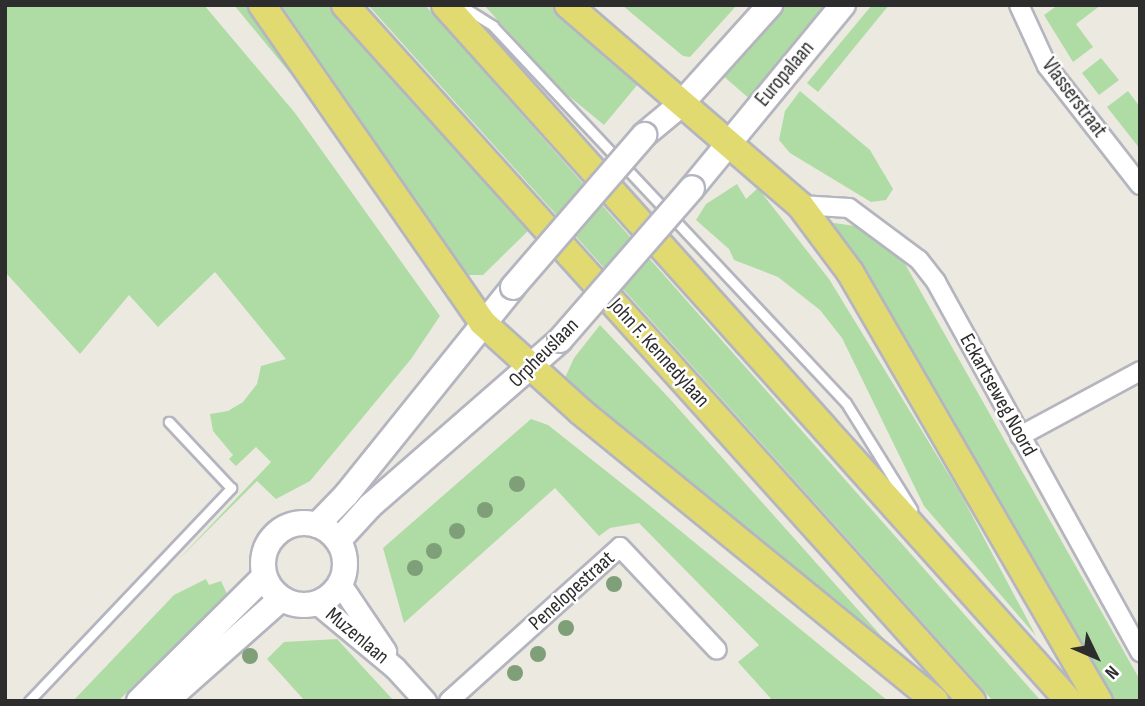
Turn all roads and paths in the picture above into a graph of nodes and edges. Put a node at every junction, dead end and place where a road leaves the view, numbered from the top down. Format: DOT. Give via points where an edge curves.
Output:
graph roads {
  1 [pos="262,5"];
  2 [pos="345,5"];
  3 [pos="445,5"];
  4 [pos="460,5"];
  5 [pos="568,5"];
  6 [pos="770,5"];
  7 [pos="843,5"];
  8 [pos="1019,5"];
  9 [pos="680,105"];
  10 [pos="729,144"];
  11 [pos="1140,185"];
  12 [pos="800,205"];
  13 [pos="482,322"];
  14 [pos="531,369"];
  15 [pos="1140,370"];
  16 [pos="169,422"];
  17 [pos="1020,436"];
  18 [pos="317,525"];
  19 [pos="338,541"];
  20 [pos="948,567"];
  21 [pos="264,577"];
  22 [pos="341,584"];
  23 [pos="281,599"];
  24 [pos="318,604"];
  25 [pos="717,650"];
  26 [pos="1140,652"];
  27 [pos="396,668"];
  28 [pos="29,701"];
  29 [pos="139,701"];
  30 [pos="166,701"];
  31 [pos="425,701"];
  32 [pos="449,701"];
  33 [pos="935,701"];
  34 [pos="972,701"];
  35 [pos="1069,701"];
  36 [pos="1099,701"];
  1 -- 13 [label="main road"];
  2 -- 34 [label="main road, John F. Kennedylaan"];
  3 -- 20 [label="main road"];
  4 -- 20 [label="lane" via="493,26 846,402"];
  5 -- 9 [label="main road" via="669,88"];
  6 -- 9 [label="main road"];
  7 -- 10 [label="main road, Europalaan"];
  8 -- 11 [label="street, Vlasserstraat" via="1047,66"];
  9 -- 10 [label="main road"];
  9 -- 13 [label="main road, bridge" via="644,135"];
  10 -- 12 [label="main road"];
  10 -- 14 [label="main road, Orpheuslaan, bridge"];
  12 -- 17 [label="street, Eckartseweg Noord" via="849,208 919,260 936,282"];
  12 -- 36 [label="main road" via="850,272"];
  13 -- 14 [label="main road"];
  13 -- 18 [label="main road" via="346,495"];
  14 -- 19 [label="main road, Orpheuslaan" via="370,506"];
  14 -- 33 [label="main road"];
  15 -- 17 [label="street"];
  16 -- 28 [label="lane" via="231,488"];
  17 -- 26 [label="street, Eckartseweg Noord"];
  18 -- 19 [label="main road"];
  18 -- 21 [label="main road" via="294,524 274,535 263,555"];
  19 -- 22 [label="main road" via="345,562"];
  20 -- 35 [label="main road"];
  21 -- 23 [label="main road"];
  21 -- 29 [label="main road"];
  22 -- 24 [label="main road"];
  22 -- 27 [label="street, Muzenlaan"];
  23 -- 24 [label="main road" via="299,606"];
  23 -- 30 [label="main road"];
  24 -- 27 [label="street, Muzenlaan"];
  25 -- 32 [label="street, Penelopestraat" via="620,547"];
  27 -- 31 [label="street, Muzenlaan"];
}
